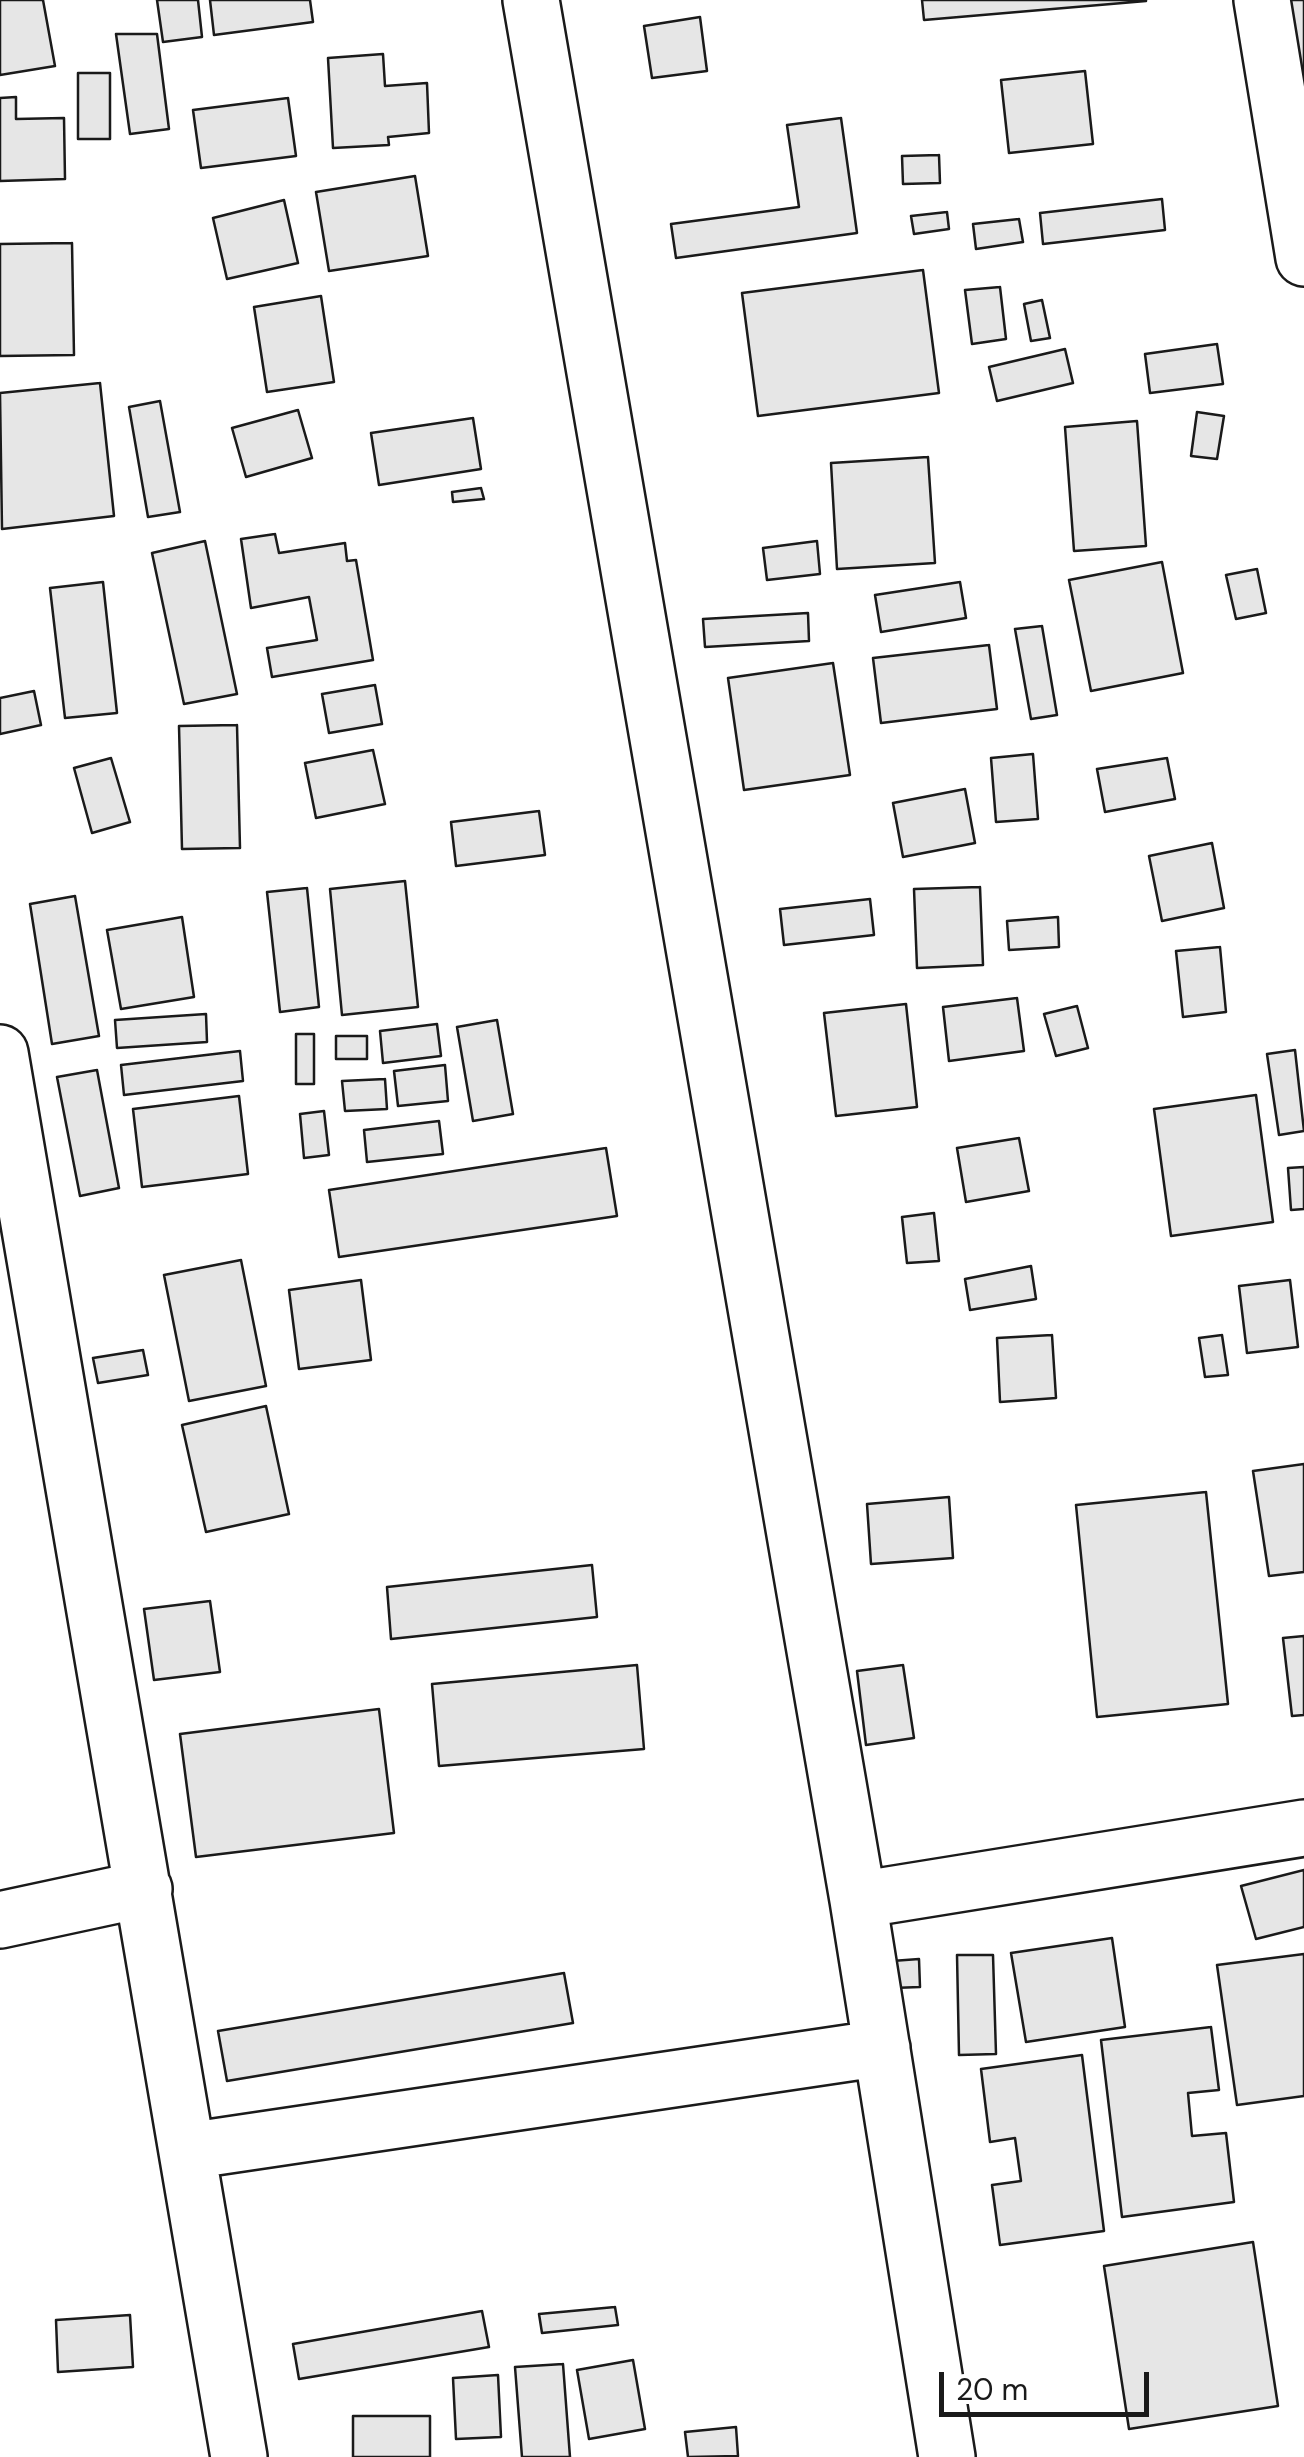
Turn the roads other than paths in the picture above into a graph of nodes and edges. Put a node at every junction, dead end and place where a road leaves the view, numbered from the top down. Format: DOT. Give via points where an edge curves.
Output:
graph roads {
  1 [pos="532,0"];
  2 [pos="1262,0"];
  3 [pos="1304,258"];
  4 [pos="0,1053"];
  5 [pos="1304,1828"];
  6 [pos="144,1888"];
  7 [pos="858,1900"];
  8 [pos="0,1920"];
  9 [pos="882,2048"];
  10 [pos="188,2151"];
  11 [pos="239,2457"];
  12 [pos="947,2457"];
  1 -- 7 [label="street"];
  2 -- 3 [label="street"];
  4 -- 6 [label="street"];
  5 -- 7 [label="street"];
  6 -- 8 [label="street"];
  6 -- 10 [label="street"];
  7 -- 9 [label="street"];
  9 -- 10 [label="street"];
  9 -- 12 [label="street"];
  10 -- 11 [label="street"];
}
